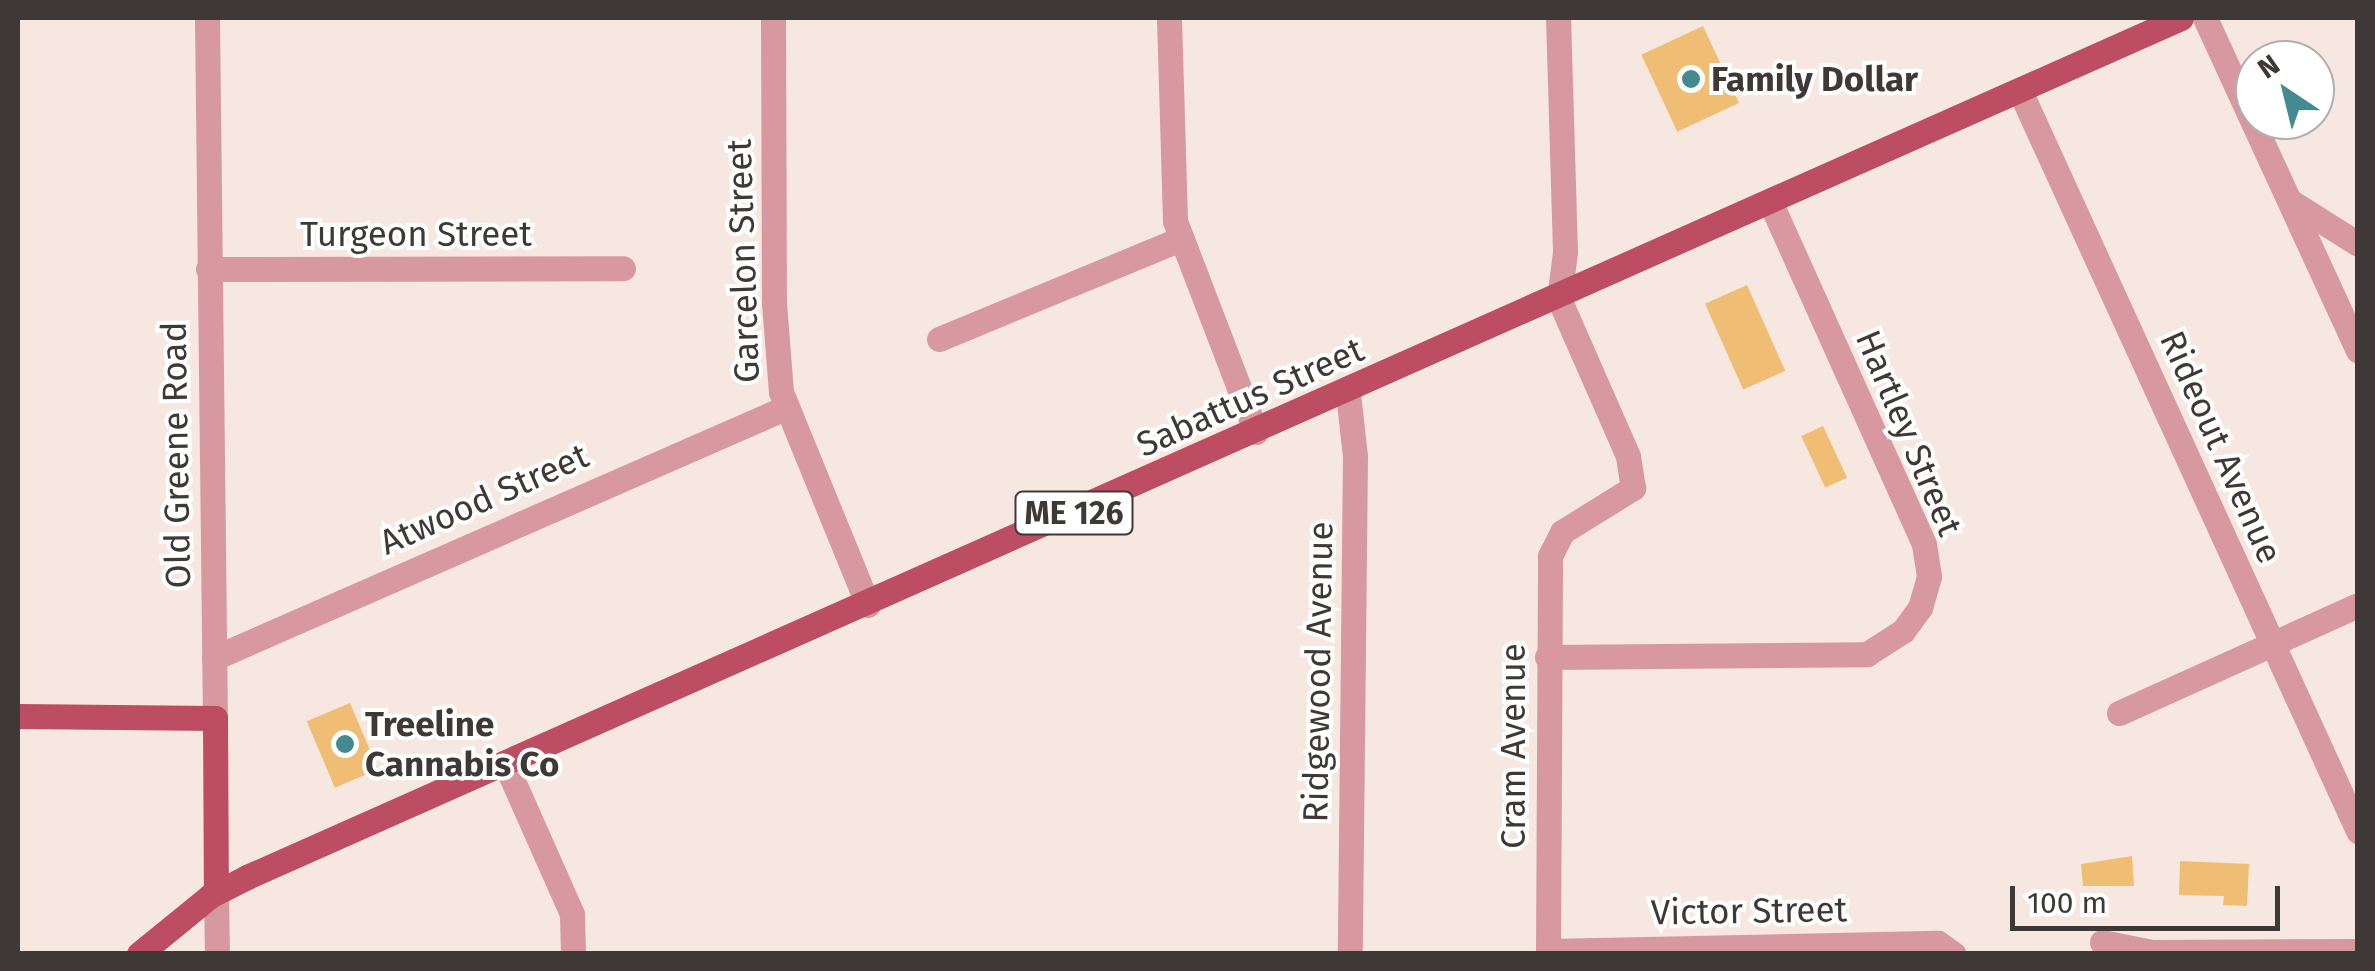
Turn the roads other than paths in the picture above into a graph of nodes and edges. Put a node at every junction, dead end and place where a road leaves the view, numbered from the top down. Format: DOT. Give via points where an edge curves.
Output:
graph roads {
  1 [pos="207,18"];
  2 [pos="774,18"];
  3 [pos="1170,18"];
  4 [pos="1558,18"];
  5 [pos="2181,18"];
  6 [pos="2205,18"];
  7 [pos="2020,92"];
  8 [pos="2290,201"];
  9 [pos="1771,204"];
  10 [pos="1178,240"];
  11 [pos="2358,244"];
  12 [pos="623,268"];
  13 [pos="208,270"];
  14 [pos="1559,300"];
  15 [pos="939,339"];
  16 [pos="2358,351"];
  17 [pos="1348,393"];
  18 [pos="785,408"];
  19 [pos="1256,432"];
  20 [pos="868,605"];
  21 [pos="2358,605"];
  22 [pos="2273,643"];
  23 [pos="1547,657"];
  24 [pos="214,658"];
  25 [pos="2119,713"];
  26 [pos="18,716"];
  27 [pos="215,718"];
  28 [pos="506,765"];
  29 [pos="2358,831"];
  30 [pos="216,892"];
  31 [pos="2102,942"];
  32 [pos="574,944"];
  33 [pos="1952,951"];
  34 [pos="2358,951"];
  35 [pos="1548,952"];
  36 [pos="139,954"];
  37 [pos="217,954"];
  38 [pos="1350,954"];
  1 -- 13 [label="street, Old Greene Road"];
  2 -- 18 [label="street, Garcelon Street" via="774,304"];
  3 -- 10 [label="street"];
  4 -- 14 [label="street" via="1565,252"];
  5 -- 7 [label="main road, Sabattus Street / ME 126"];
  6 -- 8 [label="street"];
  7 -- 9 [label="main road, Sabattus Street / ME 126"];
  7 -- 22 [label="street, Rideout Avenue"];
  8 -- 11 [label="street"];
  8 -- 16 [label="street"];
  9 -- 14 [label="main road, Sabattus Street / ME 126"];
  9 -- 23 [label="street, Hartley Street" via="1924,544 1929,576 1916,616 1868,654"];
  10 -- 15 [label="street"];
  10 -- 19 [label="street"];
  12 -- 13 [label="street, Turgeon Street"];
  13 -- 24 [label="street, Old Greene Road"];
  14 -- 17 [label="main road, Sabattus Street / ME 126"];
  14 -- 23 [label="street, Cram Avenue" via="1628,456 1633,488 1557,539 1547,582"];
  17 -- 19 [label="main road, Sabattus Street / ME 126"];
  17 -- 38 [label="street, Ridgewood Avenue" via="1355,456"];
  18 -- 20 [label="street, Garcelon Street"];
  18 -- 24 [label="street, Atwood Street"];
  19 -- 20 [label="main road, Sabattus Street / ME 126"];
  20 -- 28 [label="main road, Sabattus Street / ME 126"];
  21 -- 22 [label="street"];
  22 -- 25 [label="street"];
  22 -- 29 [label="street, Rideout Avenue"];
  23 -- 35 [label="street, Cram Avenue"];
  24 -- 27 [label="street, Old Greene Road"];
  26 -- 27 [label="main road"];
  27 -- 30 [label="main road, Old Greene Road"];
  28 -- 30 [label="main road, Sabattus Street / ME 126"];
  28 -- 32 [label="street"];
  30 -- 36 [label="main road, Sabattus Street / ME 126"];
  30 -- 37 [label="street"];
  31 -- 34 [label="street" via="2152,952"];
  33 -- 35 [label="street, Victor Street"];
}
